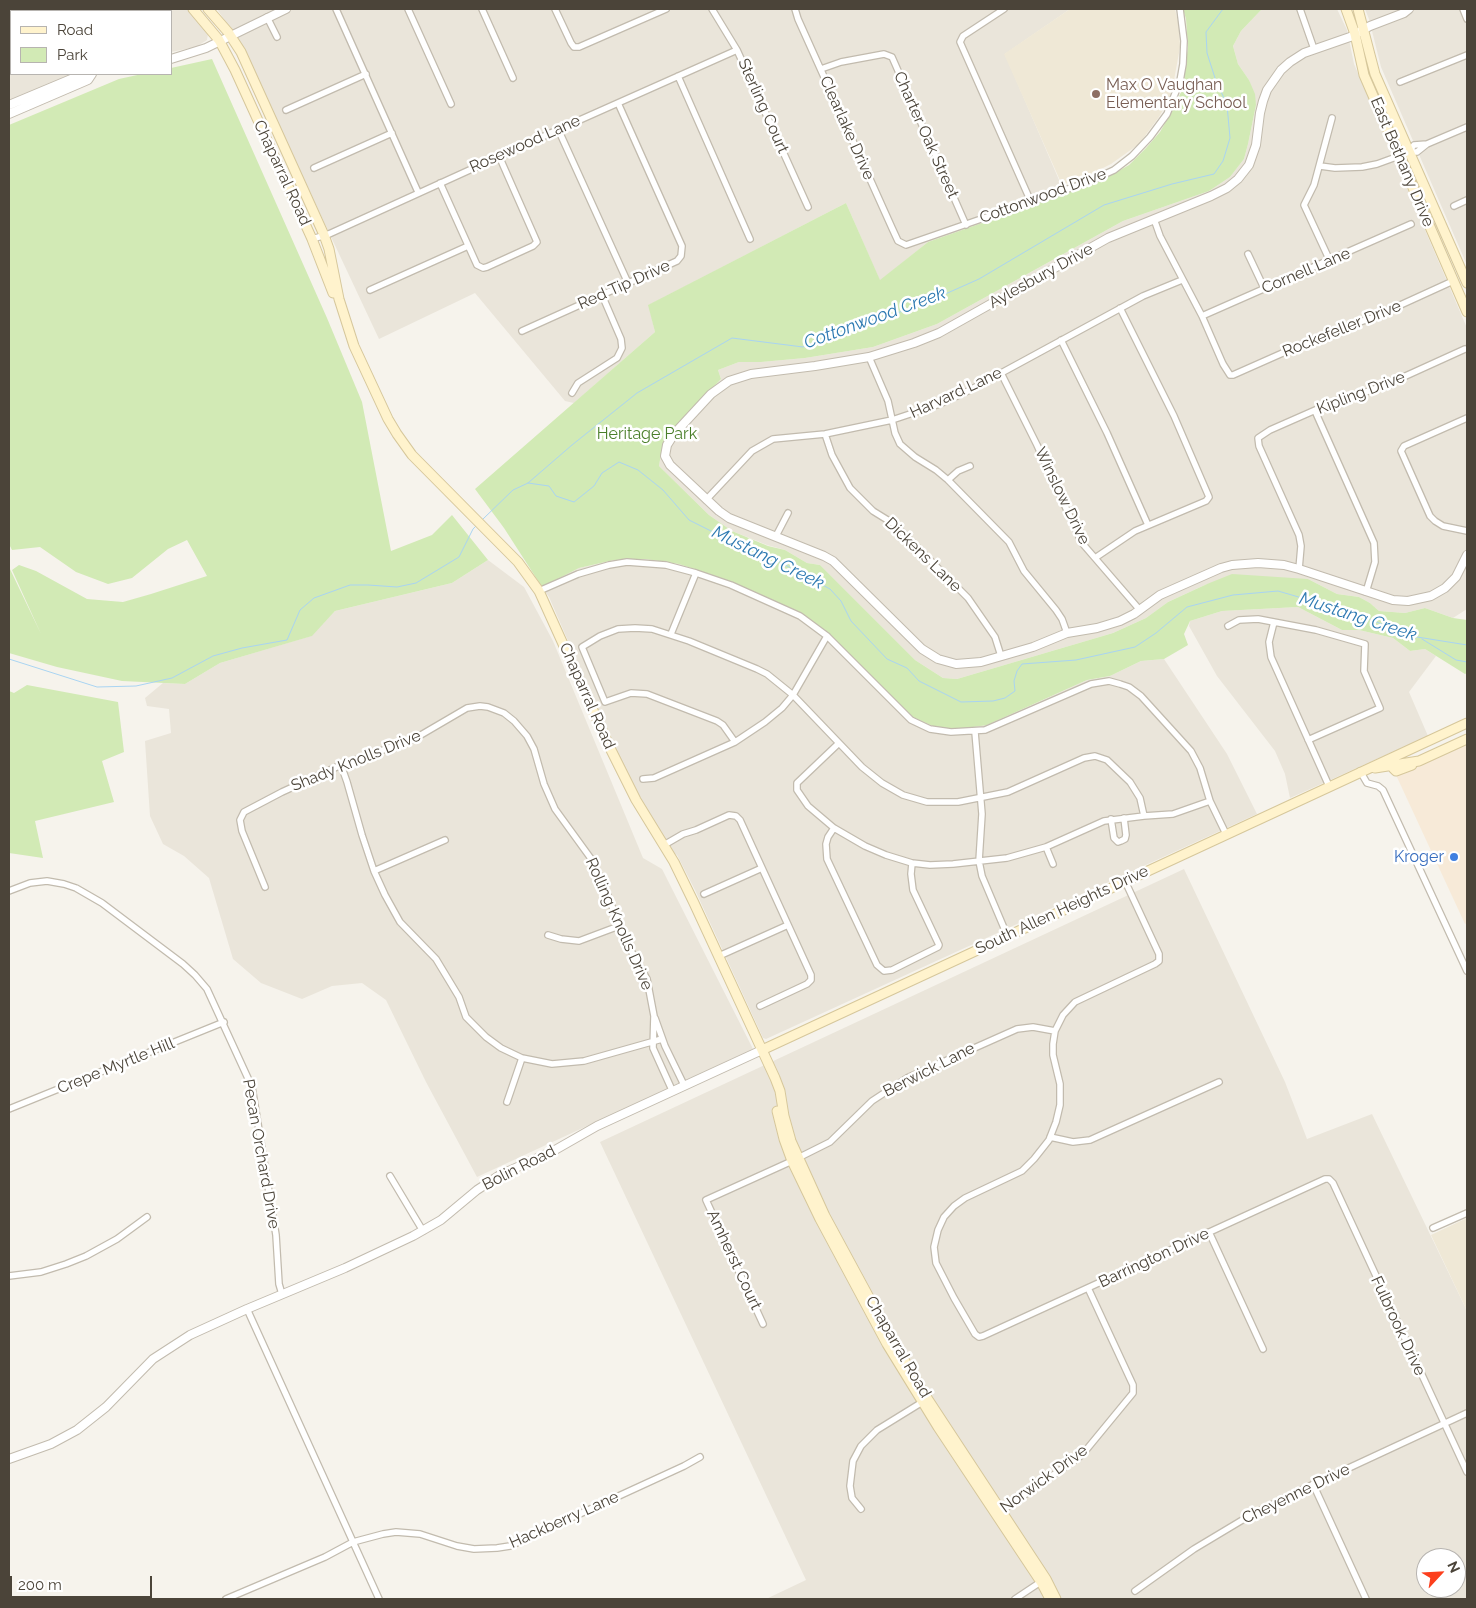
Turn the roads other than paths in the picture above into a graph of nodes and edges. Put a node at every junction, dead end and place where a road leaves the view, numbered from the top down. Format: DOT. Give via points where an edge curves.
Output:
graph roads {
  1 [pos="192,9"];
  2 [pos="208,9"];
  3 [pos="286,9"];
  4 [pos="336,9"];
  5 [pos="408,9"];
  6 [pos="482,9"];
  7 [pos="555,9"];
  8 [pos="666,9"];
  9 [pos="712,9"];
  10 [pos="795,9"];
  11 [pos="1004,9"];
  12 [pos="1180,9"];
  13 [pos="1300,9"];
  14 [pos="1346,9"];
  15 [pos="1358,9"];
  16 [pos="1409,9"];
  17 [pos="1463,9"];
  18 [pos="267,17"];
  19 [pos="1467,19"];
  20 [pos="1364,29"];
  21 [pos="1355,34"];
  22 [pos="230,35"];
  23 [pos="277,37"];
  24 [pos="219,40"];
  25 [pos="1314,49"];
  26 [pos="737,50"];
  27 [pos="1467,55"];
  28 [pos="172,58"];
  29 [pos="821,69"];
  30 [pos="366,74"];
  31 [pos="81,75"];
  32 [pos="90,75"];
  33 [pos="678,76"];
  34 [pos="513,78"];
  35 [pos="1400,82"];
  36 [pos="618,102"];
  37 [pos="451,104"];
  38 [pos="9,105"];
  39 [pos="286,110"];
  40 [pos="9,114"];
  41 [pos="1332,118"];
  42 [pos="1467,127"];
  43 [pos="558,129"];
  44 [pos="392,133"];
  45 [pos="1409,152"];
  46 [pos="499,156"];
  47 [pos="1399,156"];
  48 [pos="1320,166"];
  49 [pos="314,168"];
  50 [pos="440,183"];
  51 [pos="418,192"];
  52 [pos="1467,200"];
  53 [pos="1031,202"];
  54 [pos="1454,206"];
  55 [pos="808,207"];
  56 [pos="1154,219"];
  57 [pos="1411,224"];
  58 [pos="966,225"];
  59 [pos="324,235"];
  60 [pos="312,239"];
  61 [pos="750,239"];
  62 [pos="903,245"];
  63 [pos="468,246"];
  64 [pos="1248,254"];
  65 [pos="1330,261"];
  66 [pos="1466,277"];
  67 [pos="1182,280"];
  68 [pos="1453,281"];
  69 [pos="628,283"];
  70 [pos="1264,288"];
  71 [pos="370,290"];
  72 [pos="602,295"];
  73 [pos="1120,308"];
  74 [pos="1467,312"];
  75 [pos="1202,316"];
  76 [pos="522,331"];
  77 [pos="1061,340"];
  78 [pos="354,346"];
  79 [pos="1465,349"];
  80 [pos="869,357"];
  81 [pos="1001,373"];
  82 [pos="572,393"];
  83 [pos="1314,411"];
  84 [pos="1467,418"];
  85 [pos="892,420"];
  86 [pos="825,434"];
  87 [pos="970,466"];
  88 [pos="948,480"];
  89 [pos="706,500"];
  90 [pos="788,513"];
  91 [pos="1148,525"];
  92 [pos="1467,531"];
  93 [pos="776,536"];
  94 [pos="1467,555"];
  95 [pos="1095,558"];
  96 [pos="1299,569"];
  97 [pos="696,572"];
  98 [pos="539,592"];
  99 [pos="1366,592"];
  100 [pos="1139,609"];
  101 [pos="1274,622"];
  102 [pos="1228,626"];
  103 [pos="671,634"];
  104 [pos="1067,634"];
  105 [pos="827,636"];
  106 [pos="1000,656"];
  107 [pos="793,695"];
  108 [pos="470,708"];
  109 [pos="1467,723"];
  110 [pos="975,732"];
  111 [pos="1467,739"];
  112 [pos="1308,740"];
  113 [pos="1428,740"];
  114 [pos="735,742"];
  115 [pos="839,743"];
  116 [pos="1393,765"];
  117 [pos="341,766"];
  118 [pos="1361,771"];
  119 [pos="643,779"];
  120 [pos="1329,786"];
  121 [pos="980,797"];
  122 [pos="1210,801"];
  123 [pos="1144,816"];
  124 [pos="1124,818"];
  125 [pos="1112,819"];
  126 [pos="834,828"];
  127 [pos="1226,834"];
  128 [pos="444,840"];
  129 [pos="664,845"];
  130 [pos="1046,847"];
  131 [pos="979,861"];
  132 [pos="912,863"];
  133 [pos="1054,864"];
  134 [pos="762,868"];
  135 [pos="374,870"];
  136 [pos="1125,881"];
  137 [pos="266,887"];
  138 [pos="9,892"];
  139 [pos="704,894"];
  140 [pos="788,925"];
  141 [pos="619,926"];
  142 [pos="548,935"];
  143 [pos="1007,935"];
  144 [pos="719,956"];
  145 [pos="1467,972"];
  146 [pos="760,1006"];
  147 [pos="654,1016"];
  148 [pos="224,1022"];
  149 [pos="1055,1031"];
  150 [pos="662,1039"];
  151 [pos="653,1042"];
  152 [pos="762,1050"];
  153 [pos="522,1058"];
  154 [pos="676,1070"];
  155 [pos="665,1075"];
  156 [pos="1219,1082"];
  157 [pos="684,1085"];
  158 [pos="672,1090"];
  159 [pos="507,1102"];
  160 [pos="9,1109"];
  161 [pos="1050,1137"];
  162 [pos="795,1159"];
  163 [pos="390,1176"];
  164 [pos="1329,1179"];
  165 [pos="1467,1213"];
  166 [pos="147,1216"];
  167 [pos="1433,1228"];
  168 [pos="423,1231"];
  169 [pos="1209,1232"];
  170 [pos="9,1276"];
  171 [pos="1088,1288"];
  172 [pos="282,1294"];
  173 [pos="246,1309"];
  174 [pos="764,1324"];
  175 [pos="1263,1349"];
  176 [pos="924,1400"];
  177 [pos="1467,1413"];
  178 [pos="1444,1424"];
  179 [pos="700,1457"];
  180 [pos="9,1459"];
  181 [pos="1467,1472"];
  182 [pos="1314,1484"];
  183 [pos="861,1509"];
  184 [pos="998,1513"];
  185 [pos="353,1542"];
  186 [pos="1043,1580"];
  187 [pos="1135,1591"];
  188 [pos="226,1599"];
  189 [pos="379,1599"];
  190 [pos="1015,1599"];
  191 [pos="1050,1599"];
  192 [pos="1056,1599"];
  193 [pos="1366,1599"];
  1 -- 24 [label="main road, Chaparral Road"];
  2 -- 22 [label="main road, Chaparral Road"];
  3 -- 18 [label="street"];
  4 -- 30 [label="street"];
  5 -- 37 [label="street"];
  6 -- 34 [label="street"];
  7 -- 8 [label="street" via="570,43 576,47"];
  9 -- 26 [label="street, Sterling Court"];
  10 -- 29 [label="street, Clearlake Drive"];
  11 -- 53 [label="street" via="964,36 960,45"];
  12 -- 53 [label="street, Cottonwood Drive" via="1184,33 1180,81 1158,128 1142,147 1114,170"];
  13 -- 25 [label="street"];
  14 -- 21 [label="main road, East Bethany Drive"];
  15 -- 20 [label="main road, East Bethany Drive"];
  16 -- 20 [label="street, Aylesbury Drive"];
  17 -- 19 [label="street"];
  18 -- 22 [label="street"];
  18 -- 23 [label="street"];
  20 -- 21 [label="street, Aylesbury Drive"];
  20 -- 45 [label="main road, East Bethany Drive" via="1375,74"];
  21 -- 25 [label="street, Aylesbury Drive"];
  21 -- 47 [label="main road, East Bethany Drive" via="1364,75"];
  22 -- 24 [label="street"];
  22 -- 59 [label="main road, Chaparral Road" via="241,52"];
  24 -- 28 [label="street" via="206,48"];
  24 -- 60 [label="main road, Chaparral Road"];
  25 -- 56 [label="street, Aylesbury Drive" via="1290,62 1267,90 1256,145 1249,165 1238,179 1211,196"];
  26 -- 33 [label="street, Rosewood Lane"];
  26 -- 55 [label="street, Sterling Court"];
  27 -- 35 [label="street"];
  29 -- 58 [label="street, Charter Oak Street" via="884,54 892,57"];
  29 -- 62 [label="street, Clearlake Drive" via="895,235"];
  30 -- 39 [label="street"];
  30 -- 44 [label="street"];
  31 -- 38 [label="street"];
  32 -- 40 [label="street" via="88,80"];
  33 -- 36 [label="street, Rosewood Lane"];
  33 -- 61 [label="street"];
  36 -- 43 [label="street, Rosewood Lane"];
  36 -- 69 [label="street, Red Tip Drive" via="683,249 677,261"];
  41 -- 48 [label="street"];
  42 -- 45 [label="street" via="1427,144 1414,145"];
  43 -- 46 [label="street, Rosewood Lane"];
  43 -- 69 [label="street"];
  44 -- 49 [label="street"];
  44 -- 51 [label="street"];
  45 -- 47 [label="main road"];
  45 -- 66 [label="main road, East Bethany Drive"];
  46 -- 50 [label="street, Rosewood Lane"];
  46 -- 63 [label="street" via="536,244 485,268 477,265"];
  47 -- 48 [label="street" via="1362,167"];
  47 -- 68 [label="main road, East Bethany Drive"];
  48 -- 65 [label="street" via="1304,205"];
  50 -- 51 [label="street, Rosewood Lane"];
  50 -- 63 [label="street"];
  51 -- 59 [label="street, Rosewood Lane"];
  52 -- 54 [label="street"];
  53 -- 58 [label="street, Cottonwood Drive"];
  56 -- 67 [label="street"];
  56 -- 80 [label="street, Aylesbury Drive" via="1108,238 938,333 914,344"];
  57 -- 65 [label="street, Cornell Lane"];
  58 -- 62 [label="street, Cottonwood Drive"];
  59 -- 60 [label="street, Rosewood Lane"];
  59 -- 78 [label="main road, Chaparral Road"];
  60 -- 78 [label="main road, Chaparral Road" via="345,332"];
  63 -- 71 [label="street"];
  64 -- 70 [label="street"];
  65 -- 70 [label="street, Cornell Lane"];
  66 -- 68 [label="main road"];
  67 -- 73 [label="street, Harvard Lane"];
  67 -- 75 [label="street"];
  68 -- 74 [label="main road, East Bethany Drive"];
  68 -- 75 [label="street, Rockefeller Drive" via="1233,375 1223,364"];
  69 -- 72 [label="street, Red Tip Drive"];
  70 -- 75 [label="street, Cornell Lane"];
  72 -- 76 [label="street, Red Tip Drive"];
  72 -- 82 [label="street" via="622,339 622,348 618,358 578,383"];
  73 -- 77 [label="street, Harvard Lane"];
  73 -- 91 [label="street" via="1209,495 1206,501"];
  77 -- 81 [label="street, Harvard Lane"];
  77 -- 91 [label="street"];
  78 -- 98 [label="main road, Chaparral Road" via="397,434 418,461 507,550"];
  79 -- 83 [label="street, Kipling Drive" via="1388,384 1345,397"];
  80 -- 85 [label="street" via="888,401"];
  80 -- 89 [label="street, Aylesbury Drive" via="752,374 729,380 711,394 674,434 665,456"];
  81 -- 85 [label="street, Harvard Lane" via="940,404"];
  81 -- 95 [label="street, Winslow Drive" via="1082,542"];
  83 -- 96 [label="street, Kipling Drive" via="1258,438 1299,534"];
  83 -- 99 [label="street" via="1374,542 1375,562"];
  84 -- 92 [label="street" via="1404,446 1401,451 1430,516 1443,526"];
  85 -- 86 [label="street, Harvard Lane"];
  85 -- 88 [label="street" via="900,444"];
  86 -- 89 [label="street, Harvard Lane" via="782,437 762,444"];
  86 -- 106 [label="street, Dickens Lane" via="850,488 873,511 894,524 968,598 995,637"];
  87 -- 88 [label="street"];
  88 -- 104 [label="street" via="1009,542 1024,571 1056,610"];
  89 -- 93 [label="street" via="728,518"];
  90 -- 93 [label="street"];
  91 -- 95 [label="street"];
  93 -- 106 [label="street" via="833,561 928,654 956,664"];
  94 -- 99 [label="street" via="1456,577 1431,596 1393,600"];
  95 -- 100 [label="street, Winslow Drive"];
  96 -- 99 [label="street"];
  96 -- 100 [label="street" via="1258,562 1226,566 1160,595"];
  97 -- 98 [label="street" via="666,565 627,562 578,574"];
  97 -- 103 [label="street"];
  97 -- 105 [label="street" via="772,602 800,616"];
  98 -- 129 [label="main road, Chaparral Road" via="611,750 636,800"];
  100 -- 104 [label="street" via="1120,621"];
  101 -- 102 [label="street" via="1239,620"];
  101 -- 112 [label="street" via="1269,642 1271,657"];
  101 -- 112 [label="street" via="1364,642 1366,646 1364,671 1380,708"];
  103 -- 107 [label="street" via="758,669"];
  103 -- 114 [label="street" via="652,629 618,629 582,647 606,702 631,693 647,694 717,721"];
  104 -- 106 [label="street"];
  105 -- 107 [label="street"];
  105 -- 110 [label="street" via="911,720 930,729"];
  107 -- 114 [label="street" via="765,722"];
  107 -- 115 [label="street"];
  108 -- 117 [label="street, Shady Knolls Drive" via="414,740"];
  108 -- 141 [label="street, Rolling Knolls Drive" via="480,706 496,710 522,728 534,749 550,798 592,860"];
  109 -- 113 [label="main road, South Allen Heights Drive"];
  110 -- 121 [label="street"];
  110 -- 122 [label="street" via="1091,684 1109,681 1120,684 1141,696 1191,751"];
  111 -- 116 [label="main road, South Allen Heights Drive" via="1419,761"];
  112 -- 120 [label="street"];
  113 -- 116 [label="main road" via="1397,759"];
  113 -- 118 [label="main road, South Allen Heights Drive"];
  114 -- 119 [label="street" via="654,778"];
  115 -- 121 [label="street" via="862,767 903,795 927,802 954,803"];
  115 -- 126 [label="street" via="796,785 808,806"];
  116 -- 118 [label="main road, South Allen Heights Drive"];
  117 -- 135 [label="street"];
  117 -- 137 [label="street, Shady Knolls Drive" via="282,792 242,815 242,831"];
  118 -- 120 [label="main road, South Allen Heights Drive"];
  118 -- 145 [label="street" via="1367,783 1383,790"];
  120 -- 127 [label="main road, South Allen Heights Drive"];
  121 -- 123 [label="street" via="1008,792 1095,756 1107,760 1130,782 1140,798"];
  121 -- 131 [label="street"];
  122 -- 123 [label="street" via="1177,813"];
  122 -- 127 [label="street"];
  123 -- 124 [label="street"];
  124 -- 125 [label="street"];
  124 -- 125 [label="street" via="1126,836 1118,842 1114,838"];
  125 -- 130 [label="street"];
  126 -- 132 [label="street" via="865,846"];
  126 -- 132 [label="street" via="826,844 828,859 877,965 884,971 938,947 913,890"];
  127 -- 136 [label="main road, South Allen Heights Drive"];
  128 -- 135 [label="street"];
  129 -- 134 [label="street" via="729,815 736,816"];
  129 -- 144 [label="main road, Chaparral Road"];
  130 -- 131 [label="street" via="1007,858"];
  130 -- 133 [label="street"];
  131 -- 132 [label="street" via="930,865"];
  131 -- 143 [label="street" via="982,876"];
  134 -- 139 [label="street"];
  134 -- 140 [label="street"];
  135 -- 153 [label="street" via="400,922 436,959 459,997 466,1017 494,1043"];
  136 -- 143 [label="main road, South Allen Heights Drive"];
  136 -- 149 [label="street" via="1159,954 1159,961 1075,1002"];
  138 -- 148 [label="street, Pecan Orchard Drive" via="36,882 52,882 68,885 95,899 195,975 207,989"];
  140 -- 144 [label="street"];
  140 -- 146 [label="street" via="811,980"];
  141 -- 142 [label="street" via="579,940"];
  141 -- 147 [label="street, Rolling Knolls Drive" via="647,979"];
  143 -- 152 [label="main road, South Allen Heights Drive"];
  144 -- 152 [label="main road, Chaparral Road"];
  147 -- 150 [label="street, Rolling Knolls Drive"];
  147 -- 151 [label="street, Rolling Knolls Drive"];
  148 -- 160 [label="street, Crepe Myrtle Hill"];
  148 -- 172 [label="street, Pecan Orchard Drive" via="253,1092 275,1227"];
  149 -- 161 [label="street" via="1053,1049 1060,1101"];
  149 -- 162 [label="street, Berwick Lane" via="1033,1026 1017,1029 907,1078 872,1101 834,1138"];
  150 -- 151 [label="street"];
  150 -- 154 [label="street, Rolling Knolls Drive"];
  151 -- 153 [label="street" via="575,1062 552,1064"];
  151 -- 155 [label="street, Rolling Knolls Drive"];
  152 -- 157 [label="street, Bolin Road"];
  152 -- 162 [label="main road, Chaparral Road" via="780,1091"];
  153 -- 159 [label="street"];
  154 -- 155 [label="street"];
  154 -- 157 [label="street, Rolling Knolls Drive"];
  155 -- 158 [label="street, Rolling Knolls Drive"];
  156 -- 161 [label="street" via="1090,1140 1073,1142"];
  157 -- 158 [label="street, Bolin Road"];
  158 -- 168 [label="street, Bolin Road" via="500,1175"];
  161 -- 171 [label="street, Barrington Drive" via="1025,1168 960,1201 946,1214 934,1247 937,1266 979,1337"];
  162 -- 174 [label="street, Amherst Court" via="706,1200"];
  162 -- 176 [label="main road, Chaparral Road"];
  163 -- 168 [label="street"];
  164 -- 169 [label="street, Barrington Drive"];
  164 -- 178 [label="street, Fulbrook Drive"];
  165 -- 167 [label="street"];
  166 -- 170 [label="street" via="117,1239 86,1256 40,1272"];
  168 -- 172 [label="street, Bolin Road"];
  169 -- 171 [label="street, Barrington Drive"];
  169 -- 175 [label="street"];
  171 -- 184 [label="street, Norwick Drive" via="1133,1385 1133,1394 1082,1455"];
  172 -- 173 [label="street, Bolin Road"];
  173 -- 180 [label="street, Bolin Road" via="197,1331 162,1352 106,1407 72,1433"];
  173 -- 185 [label="street"];
  176 -- 183 [label="street" via="877,1430 860,1446 853,1461 850,1489 852,1498"];
  176 -- 184 [label="main road, Chaparral Road"];
  177 -- 178 [label="street, Cheyenne Drive"];
  178 -- 181 [label="street, Fulbrook Drive"];
  178 -- 182 [label="street, Cheyenne Drive"];
  179 -- 185 [label="street, Hackberry Lane" via="510,1546 468,1548 426,1535 403,1532"];
  182 -- 187 [label="street, Cheyenne Drive" via="1224,1530"];
  182 -- 193 [label="street"];
  184 -- 186 [label="main road, Chaparral Road"];
  185 -- 188 [label="street, Hackberry Lane"];
  185 -- 189 [label="street"];
  186 -- 190 [label="street"];
  186 -- 191 [label="main road, Chaparral Road"];
  186 -- 192 [label="main road, Chaparral Road"];
}
